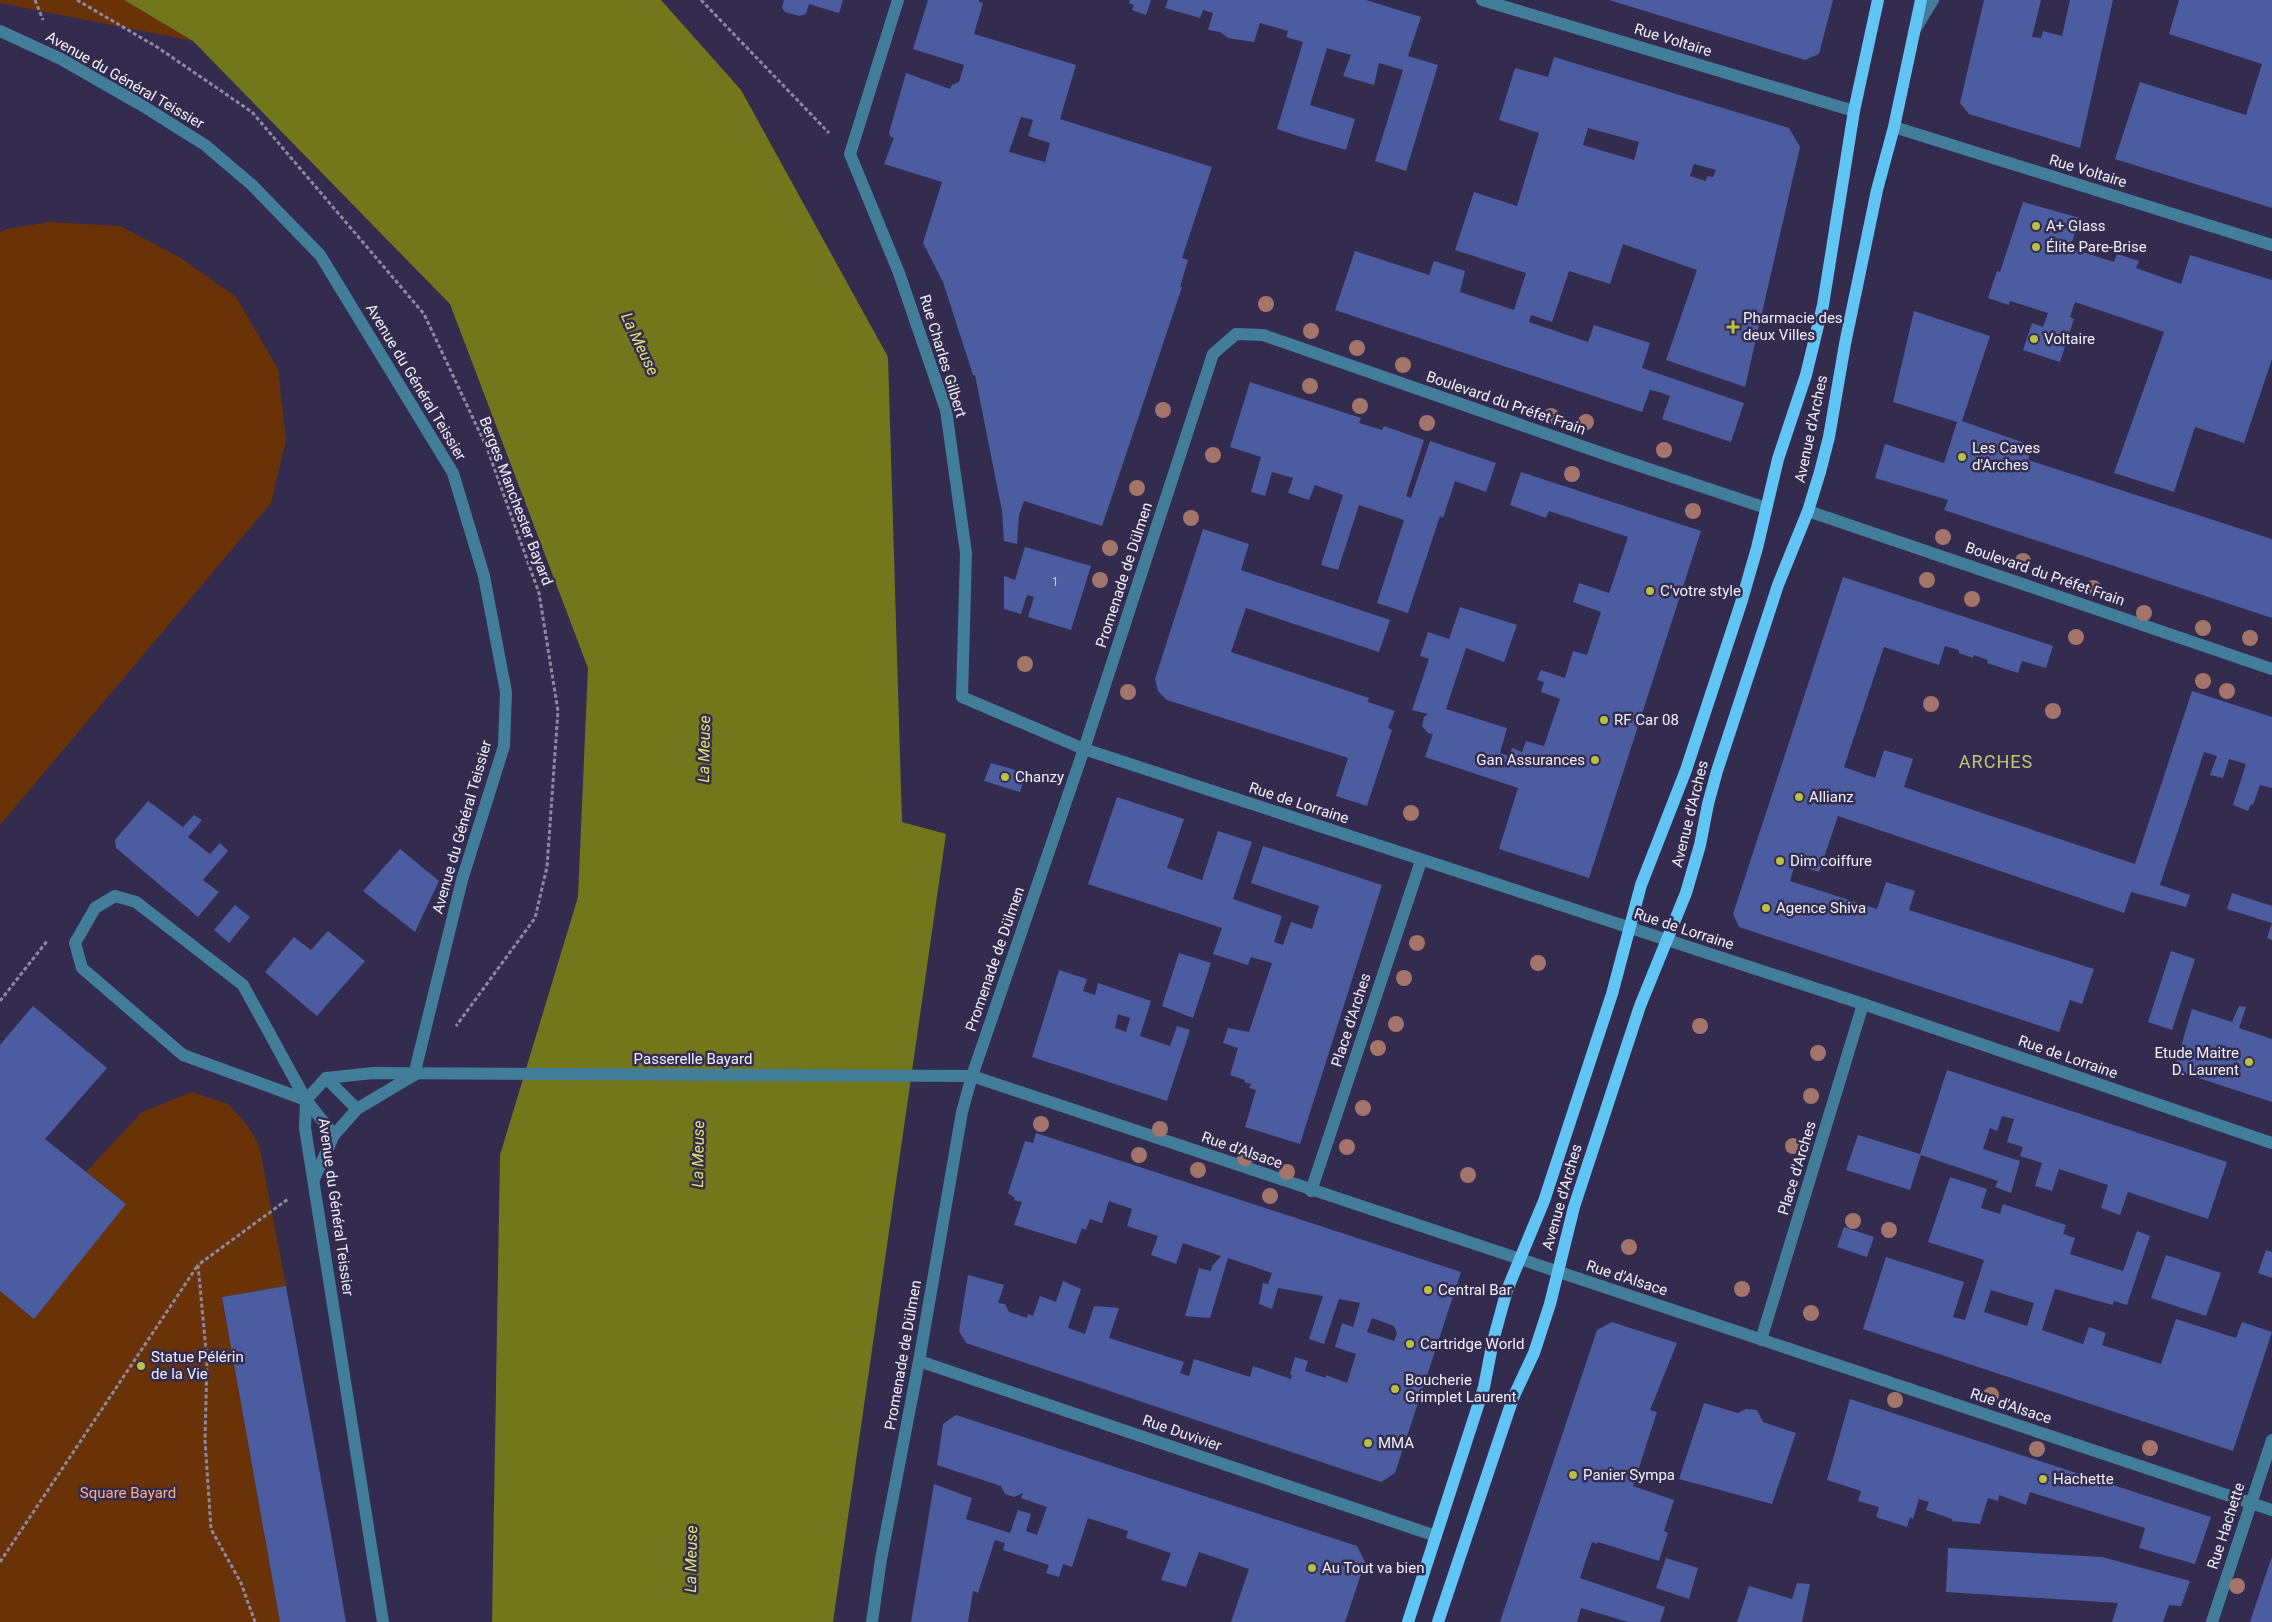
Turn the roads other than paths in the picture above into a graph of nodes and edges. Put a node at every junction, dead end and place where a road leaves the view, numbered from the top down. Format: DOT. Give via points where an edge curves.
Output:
graph roads {
  1 [pos="898,0"];
  2 [pos="1482,0"];
  3 [pos="1878,0"];
  4 [pos="1921,0"];
  5 [pos="1933,0"];
  6 [pos="1916,28"];
  7 [pos="0,32"];
  8 [pos="1854,111"];
  9 [pos="1894,127"];
  10 [pos="2272,245"];
  11 [pos="1236,334"];
  12 [pos="1766,508"];
  13 [pos="1808,511"];
  14 [pos="2272,669"];
  15 [pos="1084,749"];
  16 [pos="1421,860"];
  17 [pos="1629,928"];
  18 [pos="1667,940"];
  19 [pos="1862,1004"];
  20 [pos="414,1075"];
  21 [pos="972,1076"];
  22 [pos="326,1078"];
  23 [pos="306,1100"];
  24 [pos="357,1110"];
  25 [pos="334,1134"];
  26 [pos="2272,1143"];
  27 [pos="314,1179"];
  28 [pos="1311,1190"];
  29 [pos="1520,1260"];
  30 [pos="1558,1272"];
  31 [pos="1761,1340"];
  32 [pos="919,1362"];
  33 [pos="2272,1440"];
  34 [pos="2251,1503"];
  35 [pos="2272,1510"];
  36 [pos="1436,1536"];
  37 [pos="383,1622"];
  38 [pos="872,1622"];
  39 [pos="1408,1622"];
  40 [pos="1438,1622"];
  41 [pos="2212,1622"];
  1 -- 15 [label="street, Rue Charles Gilbert" via="850,154 899,272 946,410 966,553 962,697"];
  2 -- 8 [label="street, Rue Voltaire"];
  3 -- 8 [label="main road, Avenue d'Arches"];
  4 -- 6 [label="main road, Avenue d'Arches"];
  5 -- 6 [label="street"];
  6 -- 9 [label="main road, Avenue d'Arches"];
  7 -- 20 [label="street, Avenue du Général Teissier" via="61,59 143,106 205,145 252,185 320,255 452,474 484,576 506,692 504,746 462,880"];
  8 -- 12 [label="main road, Avenue d'Arches" via="1821,314"];
  9 -- 10 [label="street, Rue Voltaire"];
  9 -- 13 [label="main road, Avenue d'Arches" via="1877,190 1829,437"];
  11 -- 12 [label="street, Boulevard du Préfet Frain" via="1264,335"];
  11 -- 15 [label="street, Promenade de Dülmen" via="1213,354"];
  12 -- 17 [label="main road, Avenue d'Arches" via="1742,600 1686,770 1646,867"];
  13 -- 14 [label="street, Boulevard du Préfet Frain"];
  13 -- 18 [label="main road, Avenue d'Arches" via="1772,604 1717,771 1693,869"];
  15 -- 16 [label="street, Rue de Lorraine"];
  15 -- 21 [label="street, Promenade de Dülmen"];
  16 -- 17 [label="street, Rue de Lorraine"];
  16 -- 28 [label="street, Place d'Arches"];
  17 -- 18 [label="street, Rue de Lorraine"];
  17 -- 29 [label="main road, Avenue d'Arches" via="1612,994 1574,1110 1544,1201"];
  18 -- 19 [label="street, Rue de Lorraine"];
  18 -- 30 [label="main road, Avenue d'Arches" via="1640,1006 1574,1207"];
  19 -- 26 [label="street, Rue de Lorraine"];
  19 -- 31 [label="street, Place d'Arches"];
  20 -- 21 [label="street, Passerelle Bayard"];
  20 -- 22 [label="street" via="373,1073"];
  20 -- 24 [label="street"];
  21 -- 28 [label="street, Rue d'Alsace"];
  21 -- 32 [label="street, Promenade de Dülmen" via="962,1112"];
  22 -- 23 [label="street, Avenue du Général Teissier"];
  22 -- 24 [label="street"];
  23 -- 23 [label="street" via="184,1055 82,968 75,943 95,908 115,896 136,902 243,984"];
  23 -- 25 [label="street"];
  23 -- 27 [label="street, Avenue du Général Teissier" via="305,1128"];
  24 -- 25 [label="street"];
  25 -- 27 [label="street"];
  27 -- 37 [label="street, Avenue du Général Teissier"];
  28 -- 29 [label="street, Rue d'Alsace"];
  29 -- 30 [label="street, Rue d'Alsace"];
  29 -- 36 [label="main road, Avenue d'Arches" via="1507,1290 1484,1387"];
  30 -- 31 [label="street, Rue d'Alsace"];
  30 -- 40 [label="main road, Avenue d'Arches" via="1534,1353 1513,1398"];
  31 -- 34 [label="street, Rue d'Alsace"];
  32 -- 36 [label="street, Rue Duvivier"];
  32 -- 38 [label="street, Promenade de Dülmen"];
  33 -- 34 [label="street, Rue Hachette"];
  34 -- 35 [label="street, Rue d'Alsace"];
  34 -- 41 [label="street, Rue Hachette"];
  36 -- 39 [label="main road, Avenue d'Arches"];
}
